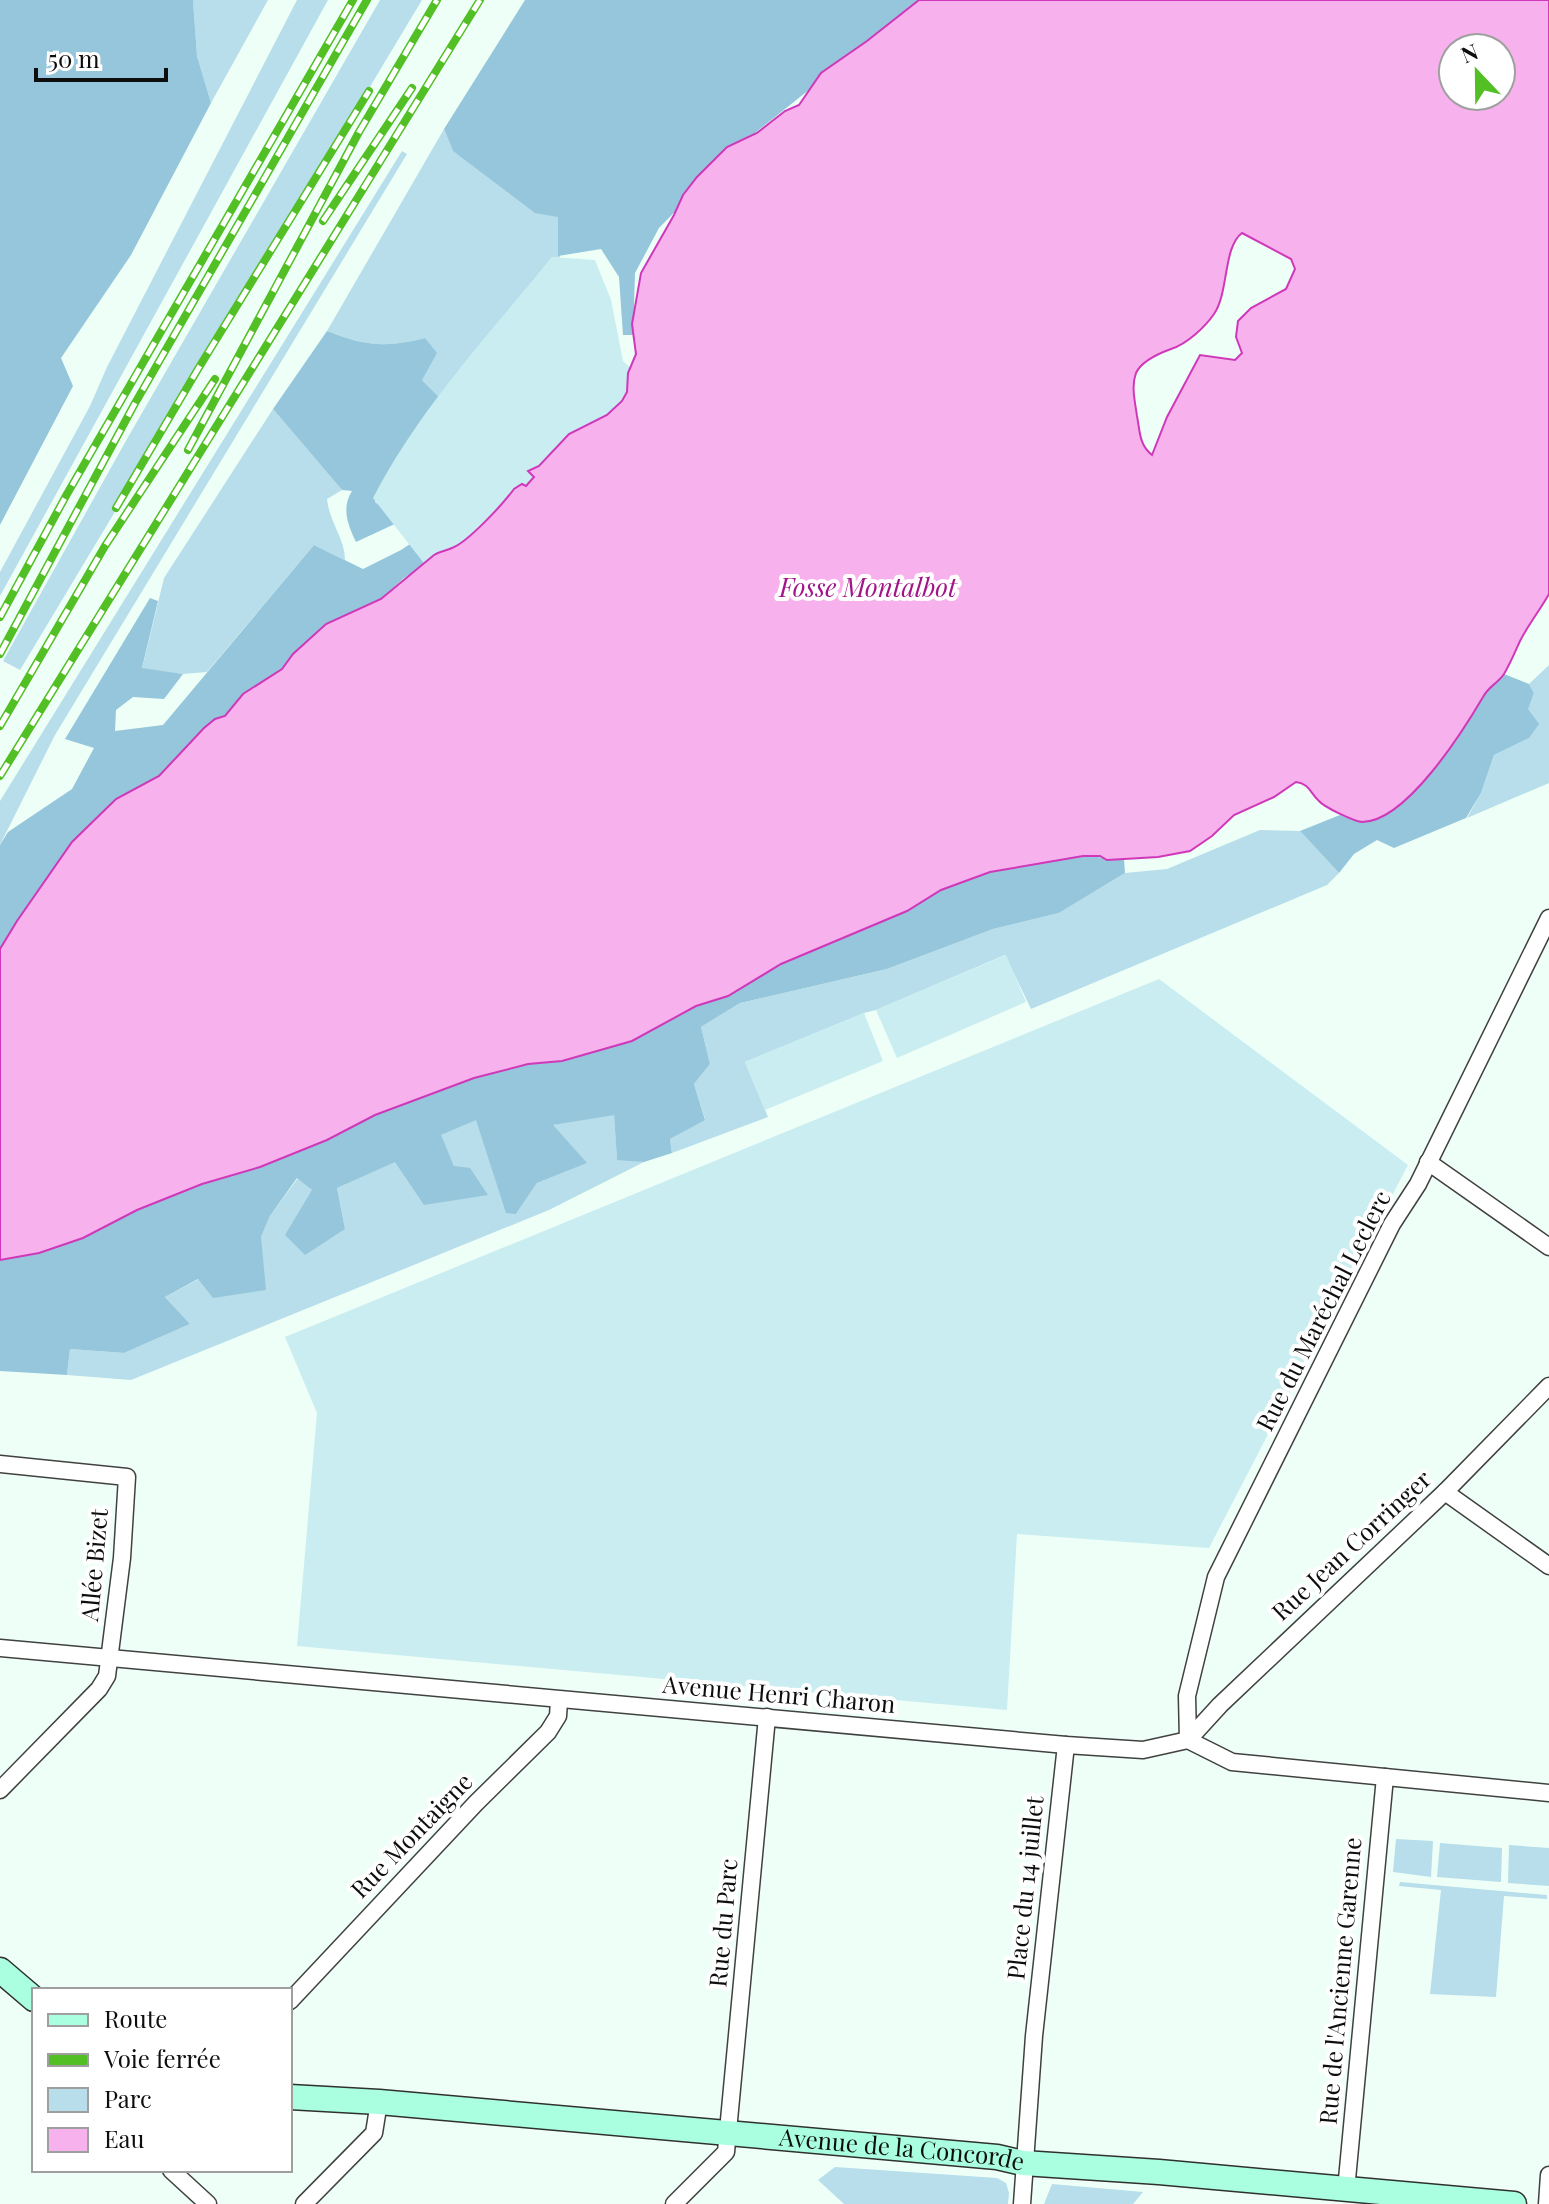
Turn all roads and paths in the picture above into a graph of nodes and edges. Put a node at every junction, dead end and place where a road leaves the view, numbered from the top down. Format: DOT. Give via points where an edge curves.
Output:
graph roads {
  1 [pos="1548,923"];
  2 [pos="1428,1162"];
  3 [pos="1549,1247"];
  4 [pos="1549,1386"];
  5 [pos="0,1464"];
  6 [pos="1445,1492"];
  7 [pos="1549,1566"];
  8 [pos="0,1648"];
  9 [pos="110,1658"];
  10 [pos="559,1701"];
  11 [pos="767,1717"];
  12 [pos="1188,1740"];
  13 [pos="1066,1745"];
  14 [pos="1385,1777"];
  15 [pos="0,1790"];
  16 [pos="1549,1793"];
  17 [pos="0,1970"];
  18 [pos="32,1997"];
  19 [pos="292,1999"];
  20 [pos="292,2097"];
  21 [pos="379,2102"];
  22 [pos="729,2134"];
  23 [pos="1023,2163"];
  24 [pos="173,2172"];
  25 [pos="1549,2175"];
  26 [pos="1346,2190"];
  27 [pos="208,2204"];
  28 [pos="304,2204"];
  29 [pos="674,2204"];
  30 [pos="1022,2204"];
  31 [pos="1514,2204"];
  32 [pos="1547,2204"];
  1 -- 2 [label="street, Rue du Maréchal Leclerc"];
  2 -- 3 [label="street"];
  2 -- 12 [label="street, Rue du Maréchal Leclerc" via="1216,1577 1187,1696"];
  4 -- 6 [label="street, Rue Jean Corringer"];
  5 -- 9 [label="street, Allée Bizet" via="127,1477"];
  6 -- 7 [label="street"];
  6 -- 12 [label="street, Rue Jean Corringer"];
  8 -- 9 [label="street, Avenue Henri Charon"];
  9 -- 10 [label="street, Avenue Henri Charon"];
  9 -- 15 [label="street, Allée Bizet" via="99,1689"];
  10 -- 11 [label="street, Avenue Henri Charon"];
  10 -- 19 [label="street, Rue Montaigne" via="558,1716 548,1732"];
  11 -- 13 [label="street, Avenue Henri Charon"];
  11 -- 22 [label="street, Rue du Parc"];
  12 -- 13 [label="street, Avenue Henri Charon" via="1143,1750"];
  12 -- 14 [label="street" via="1232,1762"];
  13 -- 23 [label="street, Place du 14 juillet"];
  14 -- 16 [label="street"];
  14 -- 26 [label="street, Rue de l'Ancienne Garenne"];
  17 -- 18 [label="street"];
  20 -- 21 [label="street, Avenue de la Concorde"];
  21 -- 22 [label="street, Avenue de la Concorde"];
  21 -- 28 [label="street" via="374,2133"];
  22 -- 23 [label="street, Avenue de la Concorde"];
  22 -- 29 [label="street" via="726,2152"];
  23 -- 26 [label="street, Avenue de la Concorde"];
  23 -- 30 [label="street, Place du 14 juillet"];
  24 -- 27 [label="street"];
  25 -- 32 [label="street"];
  26 -- 31 [label="street, Avenue de la Concorde"];
}
